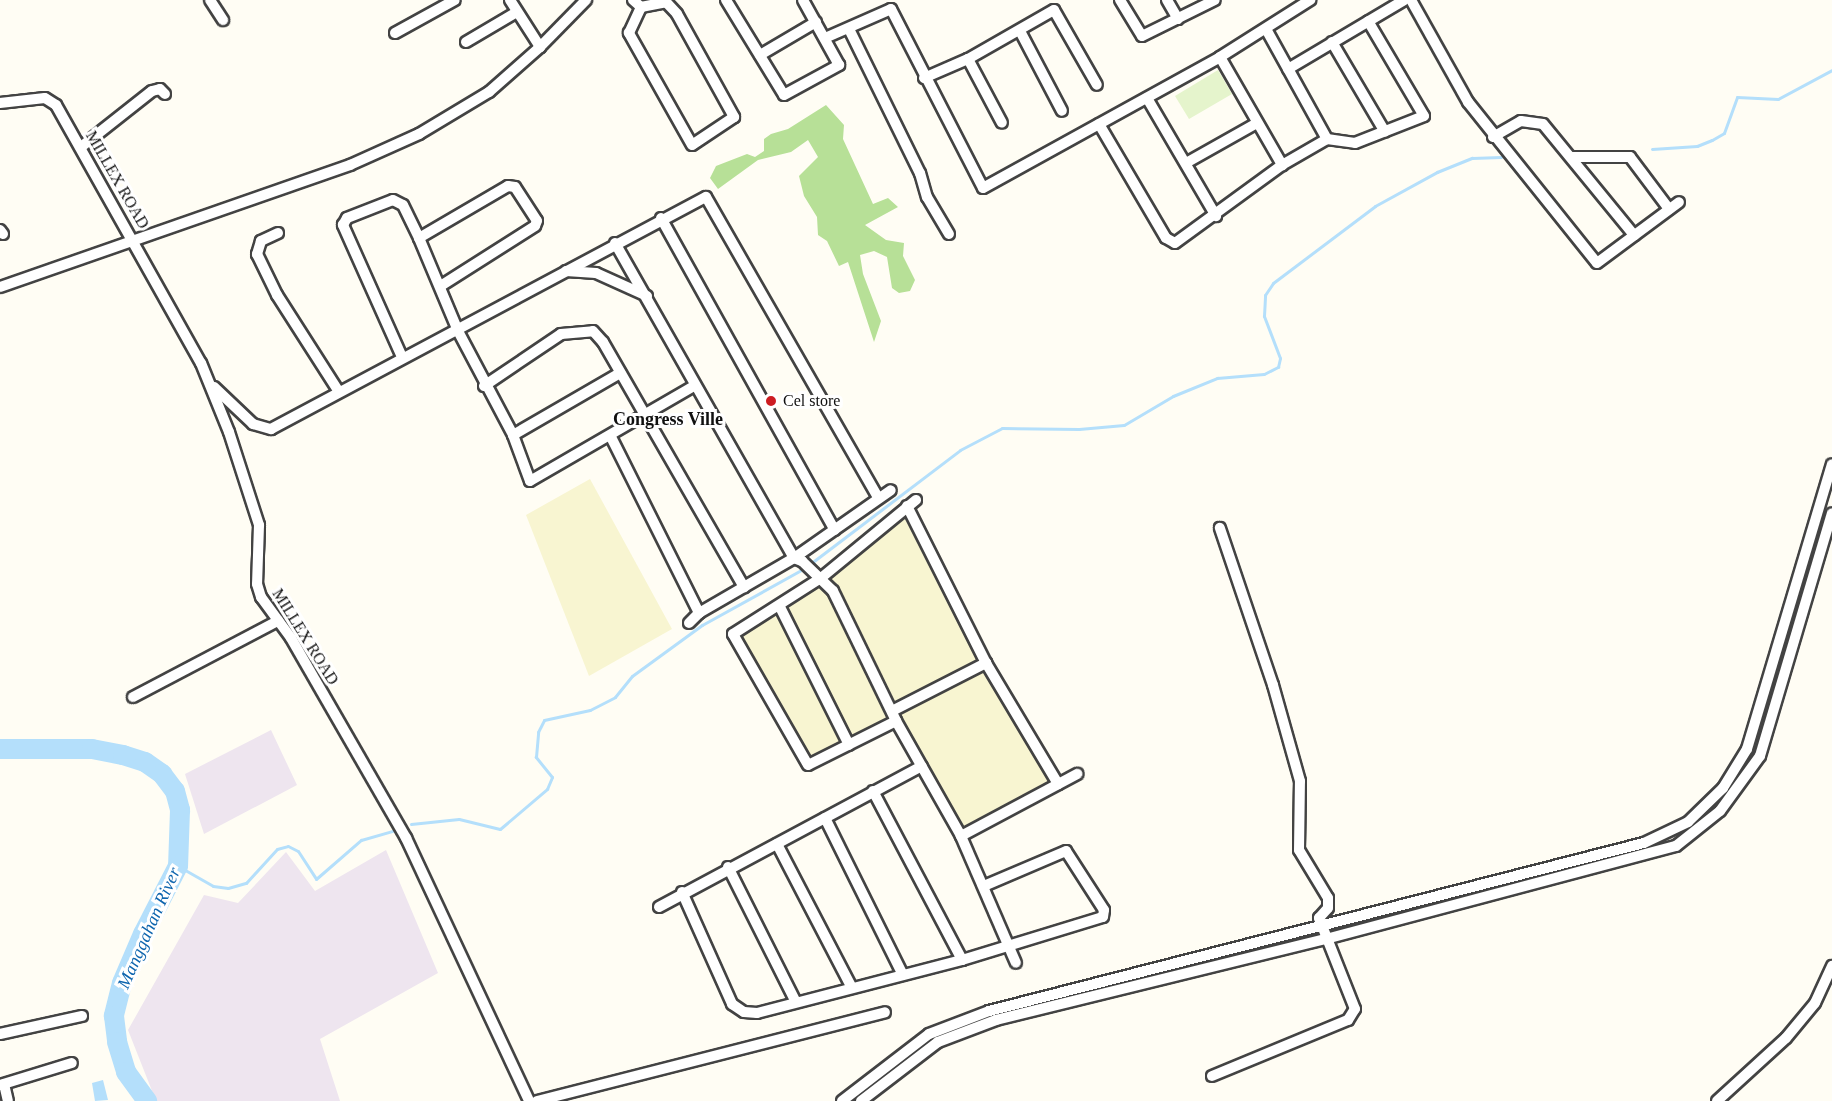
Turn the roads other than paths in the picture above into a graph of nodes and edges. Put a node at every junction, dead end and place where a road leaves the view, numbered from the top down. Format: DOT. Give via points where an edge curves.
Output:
graph roads {
  1 [pos="210,0"];
  2 [pos="454,0"];
  3 [pos="510,0"];
  4 [pos="586,0"];
  5 [pos="726,0"];
  6 [pos="803,0"];
  7 [pos="1120,0"];
  8 [pos="1167,0"];
  9 [pos="1404,0"];
  10 [pos="1411,0"];
  11 [pos="1212,1"];
  12 [pos="1308,1"];
  13 [pos="637,4"];
  14 [pos="517,12"];
  15 [pos="1178,19"];
  16 [pos="223,20"];
  17 [pos="1368,21"];
  18 [pos="816,22"];
  19 [pos="849,29"];
  20 [pos="1266,29"];
  21 [pos="1020,31"];
  22 [pos="395,33"];
  23 [pos="825,38"];
  24 [pos="466,42"];
  25 [pos="1332,42"];
  26 [pos="540,47"];
  27 [pos="760,55"];
  28 [pos="1220,57"];
  29 [pos="968,59"];
  30 [pos="1288,69"];
  31 [pos="924,78"];
  32 [pos="1097,85"];
  33 [pos="165,94"];
  34 [pos="1147,98"];
  35 [pos="0,103"];
  36 [pos="1062,111"];
  37 [pos="1002,123"];
  38 [pos="1257,123"];
  39 [pos="1100,124"];
  40 [pos="1384,132"];
  41 [pos="1493,137"];
  42 [pos="1327,140"];
  43 [pos="81,147"];
  44 [pos="1572,157"];
  45 [pos="1186,163"];
  46 [pos="1282,165"];
  47 [pos="1680,202"];
  48 [pos="1669,209"];
  49 [pos="1216,216"];
  50 [pos="661,218"];
  51 [pos="278,233"];
  52 [pos="949,234"];
  53 [pos="1634,235"];
  54 [pos="419,238"];
  55 [pos="135,240"];
  56 [pos="615,243"];
  57 [pos="565,271"];
  58 [pos="441,285"];
  59 [pos="0,287"];
  60 [pos="648,296"];
  61 [pos="458,331"];
  62 [pos="402,357"];
  63 [pos="620,373"];
  64 [pos="213,386"];
  65 [pos="484,386"];
  66 [pos="694,386"];
  67 [pos="339,392"];
  68 [pos="646,416"];
  69 [pos="513,435"];
  70 [pos="611,436"];
  71 [pos="1832,464"];
  72 [pos="891,490"];
  73 [pos="878,497"];
  74 [pos="1832,513"];
  75 [pos="1220,528"];
  76 [pos="835,530"];
  77 [pos="798,559"];
  78 [pos="819,576"];
  79 [pos="744,587"];
  80 [pos="780,607"];
  81 [pos="699,613"];
  82 [pos="278,621"];
  83 [pos="689,623"];
  84 [pos="986,663"];
  85 [pos="133,697"];
  86 [pos="894,716"];
  87 [pos="849,745"];
  88 [pos="922,765"];
  89 [pos="1077,774"];
  90 [pos="1058,784"];
  91 [pos="873,791"];
  92 [pos="825,818"];
  93 [pos="961,836"];
  94 [pos="777,844"];
  95 [pos="728,867"];
  96 [pos="1507,885"];
  97 [pos="984,886"];
  98 [pos="682,892"];
  99 [pos="659,907"];
  100 [pos="1322,925"];
  101 [pos="1326,939"];
  102 [pos="1011,945"];
  103 [pos="962,960"];
  104 [pos="1016,963"];
  105 [pos="1832,966"];
  106 [pos="903,975"];
  107 [pos="851,986"];
  108 [pos="796,1002"];
  109 [pos="885,1012"];
  110 [pos="82,1016"];
  111 [pos="0,1034"];
  112 [pos="72,1064"];
  113 [pos="1212,1076"];
  114 [pos="2,1084"];
  115 [pos="8,1101"];
  116 [pos="529,1101"];
  117 [pos="537,1101"];
  118 [pos="842,1101"];
  119 [pos="861,1101"];
  120 [pos="1717,1101"];
  1 -- 16 [label="street"];
  2 -- 22 [label="street"];
  3 -- 14 [label="street"];
  4 -- 26 [label="street"];
  5 -- 27 [label="street"];
  6 -- 18 [label="street"];
  7 -- 15 [label="street" via="1142,36"];
  8 -- 15 [label="street"];
  9 -- 17 [label="street"];
  10 -- 41 [label="street" via="1468,102"];
  11 -- 15 [label="street"];
  12 -- 20 [label="street"];
  13 -- 13 [label="street" via="666,2 734,117 693,145 629,33"];
  14 -- 24 [label="street"];
  14 -- 26 [label="street"];
  17 -- 25 [label="street"];
  17 -- 40 [label="street" via="1424,116"];
  18 -- 23 [label="street"];
  18 -- 27 [label="street"];
  19 -- 23 [label="street"];
  19 -- 31 [label="street" via="891,9"];
  19 -- 52 [label="street" via="920,173 927,197"];
  20 -- 28 [label="street"];
  20 -- 30 [label="street"];
  21 -- 29 [label="street"];
  21 -- 32 [label="street" via="1054,10"];
  21 -- 36 [label="street"];
  23 -- 27 [label="street" via="839,65 784,95"];
  25 -- 30 [label="street"];
  25 -- 40 [label="street"];
  26 -- 55 [label="street" via="489,92 418,134 350,165"];
  28 -- 34 [label="street"];
  28 -- 38 [label="street"];
  29 -- 31 [label="street"];
  29 -- 37 [label="street"];
  30 -- 42 [label="street"];
  31 -- 39 [label="street" via="983,188"];
  33 -- 43 [label="street" via="160,89 152,91"];
  34 -- 39 [label="street"];
  34 -- 45 [label="street"];
  35 -- 43 [label="street, MILLEX ROAD" via="45,98 56,105"];
  38 -- 45 [label="street"];
  38 -- 46 [label="street"];
  39 -- 49 [label="street" via="1166,238 1175,243"];
  40 -- 42 [label="street" via="1355,143"];
  41 -- 44 [label="street" via="1521,121 1543,124"];
  41 -- 53 [label="street" via="1509,151 1597,263"];
  42 -- 46 [label="street"];
  43 -- 55 [label="street, MILLEX ROAD"];
  44 -- 48 [label="street" via="1630,157"];
  44 -- 53 [label="street"];
  45 -- 49 [label="street"];
  46 -- 49 [label="street"];
  47 -- 48 [label="street"];
  48 -- 53 [label="street"];
  50 -- 56 [label="street"];
  50 -- 73 [label="street" via="706,197"];
  50 -- 76 [label="street"];
  51 -- 67 [label="street" via="261,241 257,254 277,295"];
  54 -- 58 [label="street"];
  54 -- 58 [label="street" via="508,186 514,187 537,221 535,226"];
  54 -- 62 [label="street" via="403,205 393,200 347,218 343,225"];
  55 -- 59 [label="street"];
  55 -- 64 [label="street, MILLEX ROAD"];
  56 -- 57 [label="street"];
  56 -- 60 [label="street"];
  57 -- 60 [label="street" via="596,273"];
  57 -- 61 [label="street"];
  58 -- 61 [label="street"];
  60 -- 66 [label="street"];
  61 -- 62 [label="street"];
  61 -- 65 [label="street"];
  62 -- 67 [label="street"];
  63 -- 65 [label="street" via="593,331 561,334"];
  63 -- 68 [label="street"];
  63 -- 69 [label="street"];
  64 -- 67 [label="street" via="253,424 271,429"];
  64 -- 82 [label="street, MILLEX ROAD" via="259,525 257,585"];
  65 -- 69 [label="street"];
  66 -- 68 [label="street"];
  66 -- 77 [label="street"];
  68 -- 70 [label="street"];
  68 -- 79 [label="street"];
  69 -- 70 [label="street" via="530,481"];
  70 -- 81 [label="street"];
  71 -- 96 [label="street" via="1747,749 1723,788 1688,822 1665,835"];
  72 -- 73 [label="street"];
  73 -- 76 [label="street"];
  74 -- 96 [label="street" via="1760,756 1735,795 1697,832 1676,846"];
  75 -- 100 [label="street" via="1273,685 1300,782 1299,850 1328,898 1328,908 1319,918"];
  76 -- 77 [label="street"];
  77 -- 78 [label="street"];
  77 -- 79 [label="street"];
  78 -- 80 [label="street"];
  78 -- 84 [label="street" via="911,503"];
  78 -- 86 [label="street" via="833,591"];
  79 -- 81 [label="street"];
  80 -- 87 [label="street"];
  80 -- 87 [label="street" via="733,634 808,765"];
  81 -- 83 [label="street"];
  82 -- 85 [label="street"];
  82 -- 116 [label="street, MILLEX ROAD" via="406,838"];
  84 -- 86 [label="street"];
  84 -- 90 [label="street"];
  86 -- 87 [label="street"];
  86 -- 88 [label="street"];
  88 -- 91 [label="street"];
  88 -- 93 [label="street"];
  89 -- 90 [label="street"];
  90 -- 93 [label="street"];
  91 -- 92 [label="street"];
  91 -- 103 [label="street"];
  92 -- 94 [label="street"];
  92 -- 106 [label="street"];
  93 -- 97 [label="street"];
  94 -- 95 [label="street"];
  94 -- 107 [label="street"];
  95 -- 98 [label="street"];
  95 -- 108 [label="street"];
  96 -- 100 [label="street"];
  96 -- 101 [label="street"];
  97 -- 102 [label="street"];
  97 -- 102 [label="street" via="1066,851 1104,910 1103,917"];
  98 -- 99 [label="street"];
  98 -- 108 [label="street" via="732,1004 744,1012 757,1013"];
  100 -- 101 [label="street"];
  100 -- 118 [label="street" via="950,1024 912,1044"];
  101 -- 113 [label="street" via="1353,1002 1354,1015"];
  101 -- 119 [label="street" via="954,1034 895,1072"];
  102 -- 103 [label="street"];
  102 -- 104 [label="street"];
  103 -- 106 [label="street"];
  105 -- 120 [label="street" via="1815,1003 1785,1038"];
  106 -- 107 [label="street"];
  107 -- 108 [label="street"];
  109 -- 117 [label="street"];
  110 -- 111 [label="street"];
  112 -- 114 [label="street"];
  114 -- 115 [label="street"];
}
